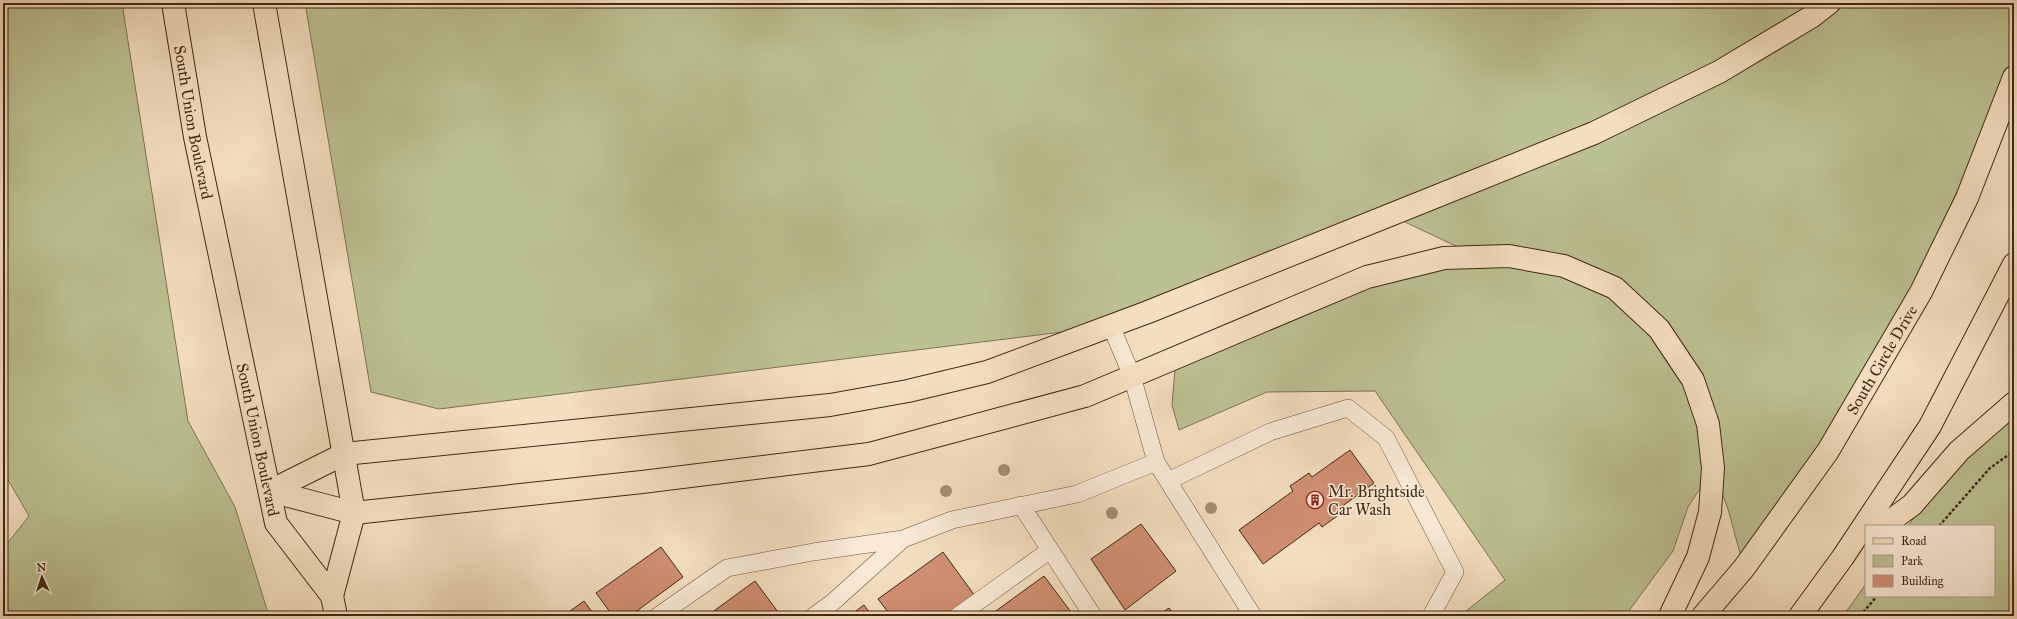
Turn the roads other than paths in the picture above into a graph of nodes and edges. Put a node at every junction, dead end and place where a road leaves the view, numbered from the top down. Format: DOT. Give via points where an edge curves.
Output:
graph roads {
  1 [pos="173,3"];
  2 [pos="264,3"];
  3 [pos="1829,3"];
  4 [pos="2014,78"];
  5 [pos="2014,264"];
  6 [pos="1110,326"];
  7 [pos="1132,376"];
  8 [pos="2014,403"];
  9 [pos="344,454"];
  10 [pos="1156,462"];
  11 [pos="1168,481"];
  12 [pos="270,491"];
  13 [pos="1021,505"];
  14 [pos="354,513"];
  15 [pos="1885,525"];
  16 [pos="902,539"];
  17 [pos="1865,540"];
  18 [pos="1050,550"];
  19 [pos="1843,557"];
  20 [pos="334,606"];
  21 [pos="658,616"];
  22 [pos="814,616"];
  23 [pos="958,616"];
  24 [pos="1093,616"];
  25 [pos="1253,616"];
  26 [pos="1431,616"];
  27 [pos="1670,616"];
  28 [pos="1703,616"];
  29 [pos="1800,616"];
  1 -- 12 [label="main road, South Union Boulevard" via="195,137"];
  2 -- 9 [label="main road, South Union Boulevard"];
  3 -- 6 [label="main road" via="1811,17 1719,72 1594,133"];
  4 -- 28 [label="main road, South Circle Drive" via="1967,198 1921,292 1828,451 1744,568"];
  5 -- 19 [label="main road" via="1930,426"];
  6 -- 7 [label="lane"];
  6 -- 9 [label="main road" via="987,372 908,391 830,405"];
  7 -- 10 [label="lane"];
  7 -- 14 [label="main road" via="1085,396 870,454"];
  7 -- 27 [label="main road" via="1367,277 1444,258 1509,256 1558,264 1615,288 1659,329 1693,380 1708,424 1713,468 1710,512 1698,557"];
  8 -- 15 [label="main road" via="1959,451 1912,504"];
  9 -- 12 [label="main road"];
  9 -- 14 [label="main road, South Union Boulevard"];
  10 -- 11 [label="lane"];
  10 -- 13 [label="lane" via="1077,494"];
  11 -- 25 [label="lane"];
  11 -- 26 [label="lane" via="1270,432 1348,408 1386,438 1455,572"];
  12 -- 14 [label="main road"];
  12 -- 20 [label="main road, South Union Boulevard" via="276,523"];
  13 -- 16 [label="lane" via="952,520"];
  13 -- 18 [label="lane"];
  14 -- 20 [label="main road, South Union Boulevard"];
  16 -- 21 [label="lane" via="727,568"];
  16 -- 22 [label="lane"];
  17 -- 19 [label="main road"];
  18 -- 23 [label="lane"];
  18 -- 24 [label="lane"];
  19 -- 29 [label="main road"];
}
